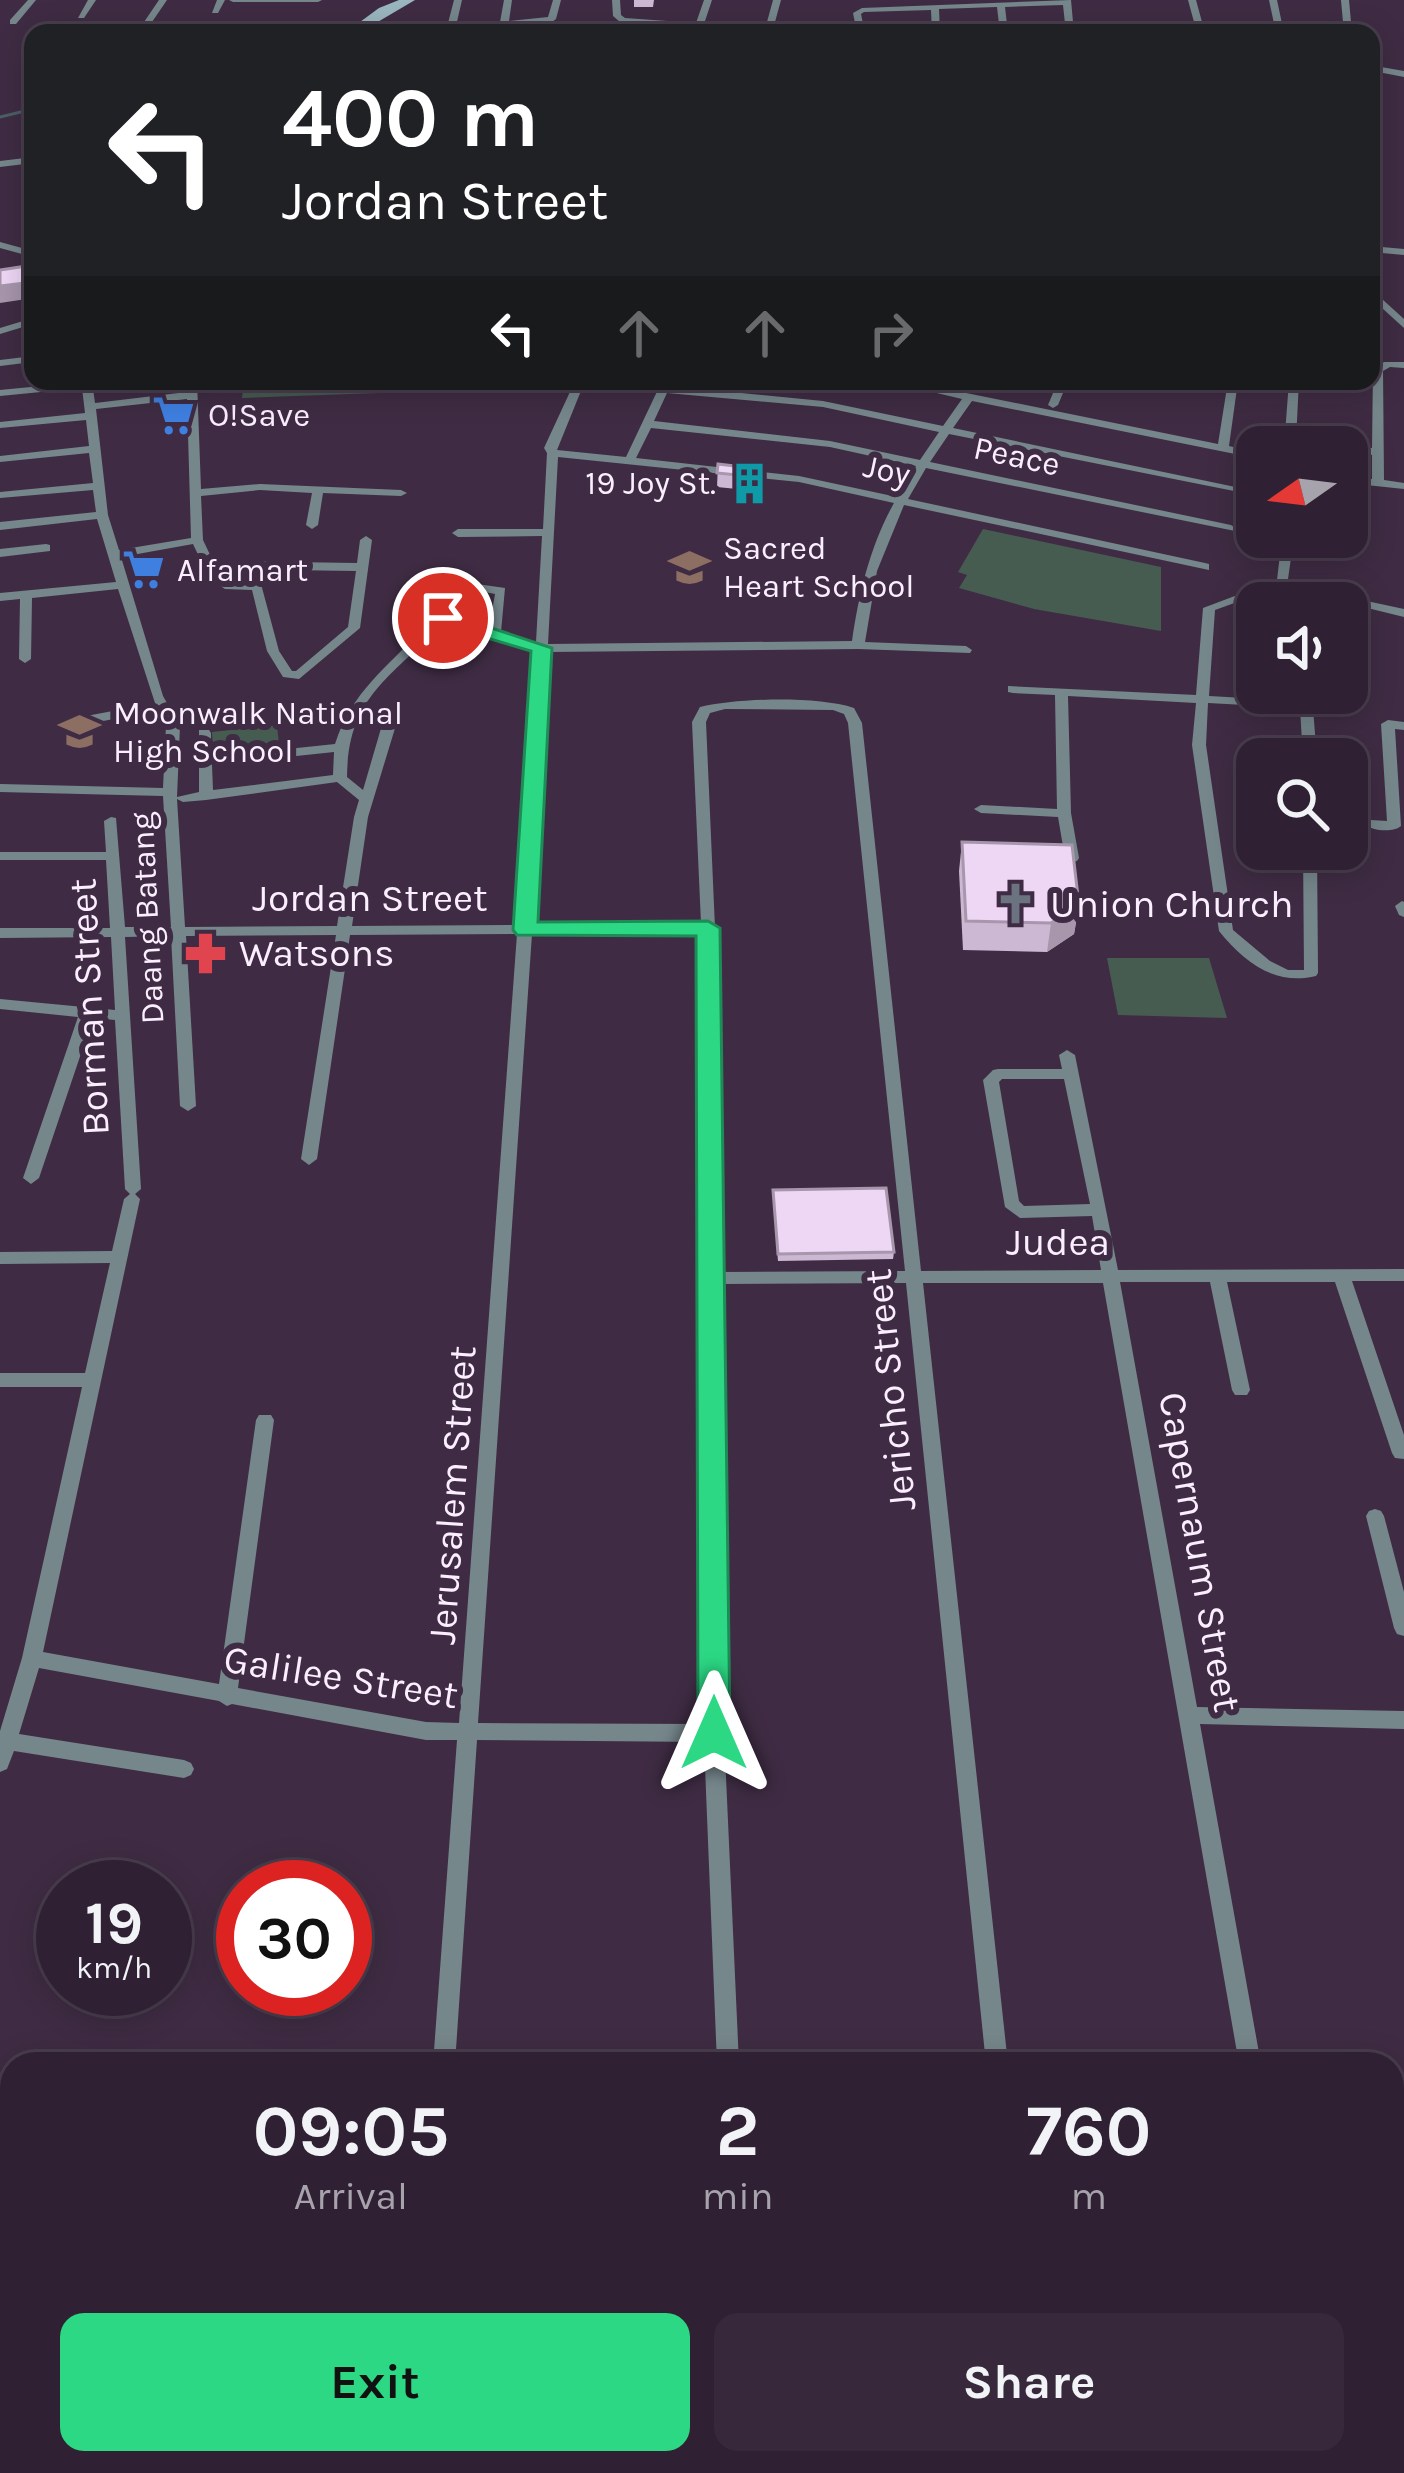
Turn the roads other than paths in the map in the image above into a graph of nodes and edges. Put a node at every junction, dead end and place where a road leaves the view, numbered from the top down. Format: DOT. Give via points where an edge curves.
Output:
graph roads {
  1 [pos="32,0"];
  2 [pos="92,0"];
  3 [pos="221,0"];
  4 [pos="233,0"];
  5 [pos="409,0"];
  6 [pos="508,0"];
  7 [pos="557,0"];
  8 [pos="616,0"];
  9 [pos="316,1"];
  10 [pos="1067,1"];
  11 [pos="1001,4"];
  12 [pos="935,7"];
  13 [pos="215,11"];
  14 [pos="81,16"];
  15 [pos="13,22"];
  16 [pos="364,24"];
  17 [pos="504,24"];
  18 [pos="656,24"];
  19 [pos="860,24"];
  20 [pos="936,24"];
  21 [pos="1003,24"];
  22 [pos="1381,70"];
  23 [pos="1404,74"];
  24 [pos="1380,301"];
  25 [pos="1404,325"];
  26 [pos="88,390"];
  27 [pos="183,390"];
  28 [pos="192,390"];
  29 [pos="576,390"];
  30 [pos="664,390"];
  31 [pos="707,390"];
  32 [pos="935,390"];
  33 [pos="1059,390"];
  34 [pos="1233,390"];
  35 [pos="1293,390"];
  36 [pos="1378,390"];
  37 [pos="969,397"];
  38 [pos="1053,405"];
  39 [pos="89,411"];
  40 [pos="649,424"];
  41 [pos="0,425"];
  42 [pos="1291,426"];
  43 [pos="947,429"];
  44 [pos="1223,448"];
  45 [pos="93,449"];
  46 [pos="1236,451"];
  47 [pos="1368,451"];
  48 [pos="1377,452"];
  49 [pos="553,453"];
  50 [pos="0,459"];
  51 [pos="631,460"];
  52 [pos="922,464"];
  53 [pos="1368,481"];
  54 [pos="1378,481"];
  55 [pos="96,486"];
  56 [pos="1404,486"];
  57 [pos="1236,490"];
  58 [pos="318,491"];
  59 [pos="195,493"];
  60 [pos="401,493"];
  61 [pos="0,495"];
  62 [pos="898,499"];
  63 [pos="102,515"];
  64 [pos="39,522"];
  65 [pos="312,525"];
  66 [pos="0,526"];
  67 [pos="1231,529"];
  68 [pos="548,532"];
  69 [pos="458,533"];
  70 [pos="197,540"];
  71 [pos="366,540"];
  72 [pos="0,554"];
  73 [pos="113,554"];
  74 [pos="363,567"];
  75 [pos="1205,567"];
  76 [pos="122,585"];
  77 [pos="224,585"];
  78 [pos="26,595"];
  79 [pos="0,597"];
  80 [pos="1236,603"];
  81 [pos="1368,605"];
  82 [pos="1404,613"];
  83 [pos="443,618"];
  84 [pos="495,633"];
  85 [pos="858,645"];
  86 [pos="542,648"];
  87 [pos="966,650"];
  88 [pos="25,658"];
  89 [pos="1013,689"];
  90 [pos="1061,692"];
  91 [pos="1204,700"];
  92 [pos="1236,700"];
  93 [pos="162,706"];
  94 [pos="80,721"];
  95 [pos="389,725"];
  96 [pos="1404,726"];
  97 [pos="204,733"];
  98 [pos="337,748"];
  99 [pos="206,762"];
  100 [pos="340,778"];
  101 [pos="0,788"];
  102 [pos="177,795"];
  103 [pos="206,796"];
  104 [pos="366,800"];
  105 [pos="981,809"];
  106 [pos="1064,813"];
  107 [pos="111,820"];
  108 [pos="1371,824"];
  109 [pos="0,856"];
  110 [pos="113,856"];
  111 [pos="1072,857"];
  112 [pos="1310,870"];
  113 [pos="708,928"];
  114 [pos="525,930"];
  115 [pos="342,931"];
  116 [pos="117,932"];
  117 [pos="177,932"];
  118 [pos="0,933"];
  119 [pos="0,1004"];
  120 [pos="87,1013"];
  121 [pos="122,1016"];
  122 [pos="188,1106"];
  123 [pos="309,1159"];
  124 [pos="31,1178"];
  125 [pos="1099,1210"];
  126 [pos="118,1257"];
  127 [pos="0,1258"];
  128 [pos="1217,1274"];
  129 [pos="911,1275"];
  130 [pos="1110,1275"];
  131 [pos="1341,1275"];
  132 [pos="1404,1275"];
  133 [pos="712,1278"];
  134 [pos="0,1380"];
  135 [pos="93,1380"];
  136 [pos="1241,1390"];
  137 [pos="1396,1416"];
  138 [pos="265,1420"];
  139 [pos="1401,1453"];
  140 [pos="1375,1516"];
  141 [pos="1404,1628"];
  142 [pos="32,1658"];
  143 [pos="227,1696"];
  144 [pos="1190,1715"];
  145 [pos="1404,1720"];
  146 [pos="714,1733"];
  147 [pos="470,1734"];
  148 [pos="7,1741"];
  149 [pos="0,1763"];
  150 [pos="184,1769"];
  151 [pos="445,2052"];
  152 [pos="727,2052"];
  153 [pos="996,2052"];
  154 [pos="1248,2052"];
  1 -- 15 [label="street"];
  2 -- 14 [label="street"];
  3 -- 13 [label="street"];
  4 -- 9 [label="street"];
  5 -- 16 [label="main road"];
  6 -- 17 [label="street"];
  7 -- 17 [label="street" via="555,18"];
  8 -- 18 [label="street" via="623,20"];
  10 -- 11 [label="street"];
  11 -- 12 [label="street"];
  11 -- 21 [label="street"];
  12 -- 19 [label="street" via="859,11"];
  12 -- 20 [label="street"];
  22 -- 23 [label="street"];
  24 -- 25 [label="street"];
  26 -- 39 [label="street, Daang Batang"];
  27 -- 39 [label="street"];
  28 -- 59 [label="street"];
  29 -- 49 [label="street, Jerusalem Street"];
  30 -- 40 [label="street"];
  31 -- 43 [label="street"];
  32 -- 37 [label="street"];
  33 -- 38 [label="street"];
  34 -- 44 [label="street"];
  35 -- 42 [label="street"];
  36 -- 48 [label="street"];
  37 -- 43 [label="street"];
  37 -- 44 [label="street"];
  39 -- 41 [label="street"];
  39 -- 45 [label="street, Daang Batang"];
  40 -- 51 [label="street"];
  40 -- 52 [label="street, Peace" via="809,440"];
  43 -- 52 [label="street"];
  43 -- 57 [label="street"];
  44 -- 46 [label="street"];
  45 -- 50 [label="street"];
  45 -- 55 [label="street, Daang Batang"];
  47 -- 48 [label="street"];
  48 -- 54 [label="street"];
  49 -- 51 [label="street, Joy"];
  49 -- 68 [label="street, Jerusalem Street"];
  51 -- 62 [label="street, Joy"];
  52 -- 62 [label="street"];
  52 -- 67 [label="street, Peace"];
  53 -- 54 [label="street"];
  54 -- 56 [label="street"];
  55 -- 61 [label="street"];
  55 -- 63 [label="street, Daang Batang"];
  58 -- 59 [label="street"];
  58 -- 60 [label="street"];
  58 -- 65 [label="street"];
  59 -- 70 [label="street"];
  62 -- 75 [label="street, Joy"];
  62 -- 85 [label="street" via="874,556"];
  63 -- 64 [label="street"];
  63 -- 73 [label="street, Daang Batang"];
  64 -- 66 [label="street"];
  64 -- 72 [label="street" via="48,554"];
  68 -- 69 [label="street"];
  68 -- 86 [label="street, Jerusalem Street"];
  70 -- 73 [label="street"];
  70 -- 74 [label="street" via="212,567"];
  71 -- 74 [label="street"];
  73 -- 76 [label="street, Daang Batang"];
  74 -- 77 [label="street" via="354,628 295,676 273,651 257,587"];
  76 -- 78 [label="street"];
  76 -- 93 [label="street, Daang Batang"];
  78 -- 79 [label="street"];
  78 -- 88 [label="street"];
  80 -- 91 [label="street" via="1210,608"];
  81 -- 82 [label="street"];
  83 -- 84 [label="street"];
  83 -- 84 [label="street" via="460,584 499,590"];
  83 -- 98 [label="street" via="359,698"];
  84 -- 86 [label="street"];
  85 -- 86 [label="street"];
  85 -- 87 [label="street"];
  86 -- 114 [label="street, Jerusalem Street"];
  89 -- 90 [label="street"];
  90 -- 91 [label="street"];
  90 -- 106 [label="street"];
  91 -- 92 [label="street"];
  91 -- 112 [label="street" via="1199,745 1226,931 1297,978 1311,973"];
  93 -- 94 [label="street"];
  93 -- 102 [label="street, Daang Batang" via="173,726"];
  95 -- 104 [label="street"];
  96 -- 108 [label="street" via="1388,724 1394,826"];
  97 -- 99 [label="street"];
  98 -- 99 [label="street"];
  98 -- 100 [label="street"];
  99 -- 103 [label="street"];
  100 -- 103 [label="street"];
  100 -- 104 [label="street"];
  101 -- 102 [label="street"];
  102 -- 103 [label="street"];
  102 -- 117 [label="street, Daang Batang"];
  104 -- 115 [label="street"];
  105 -- 106 [label="street"];
  106 -- 111 [label="street"];
  107 -- 110 [label="street, Borman Street"];
  109 -- 110 [label="street"];
  110 -- 116 [label="street, Borman Street"];
  113 -- 114 [label="street, Jordan Street"];
  113 -- 129 [label="street, Jericho Street" via="700,716 724,705 849,711"];
  113 -- 133 [label="street"];
  114 -- 115 [label="street, Jordan Street"];
  114 -- 147 [label="street, Jerusalem Street"];
  115 -- 117 [label="street, Jordan Street"];
  115 -- 123 [label="street"];
  116 -- 117 [label="street, Jordan Street"];
  116 -- 118 [label="street, Jordan Street"];
  116 -- 121 [label="street, Borman Street"];
  117 -- 122 [label="street, Daang Batang"];
  119 -- 120 [label="street"];
  120 -- 121 [label="street"];
  120 -- 124 [label="street"];
  121 -- 126 [label="street, Borman Street" via="132,1194"];
  125 -- 125 [label="street, Capernaum Street" via="1069,1065 998,1074 991,1080 1011,1203 1020,1212"];
  125 -- 130 [label="street, Capernaum Street"];
  126 -- 127 [label="street"];
  126 -- 135 [label="street, Borman Street"];
  128 -- 130 [label="street, Judea"];
  128 -- 131 [label="street, Judea"];
  128 -- 136 [label="street"];
  129 -- 130 [label="street, Judea"];
  129 -- 133 [label="street, Judea"];
  129 -- 153 [label="street, Jericho Street"];
  130 -- 144 [label="street, Capernaum Street"];
  131 -- 132 [label="street, Judea"];
  131 -- 137 [label="street"];
  133 -- 146 [label="street"];
  134 -- 135 [label="street"];
  135 -- 142 [label="street, Borman Street"];
  137 -- 139 [label="street"];
  138 -- 143 [label="street"];
  140 -- 141 [label="street"];
  142 -- 143 [label="street, Galilee Street"];
  142 -- 148 [label="street, Borman Street"];
  143 -- 147 [label="street, Galilee Street"];
  144 -- 145 [label="street"];
  144 -- 154 [label="street, Capernaum Street"];
  146 -- 147 [label="street, Galilee Street"];
  146 -- 152 [label="street"];
  147 -- 151 [label="street, Jerusalem Street"];
  148 -- 149 [label="street, Borman Street"];
  148 -- 150 [label="street"];
}
